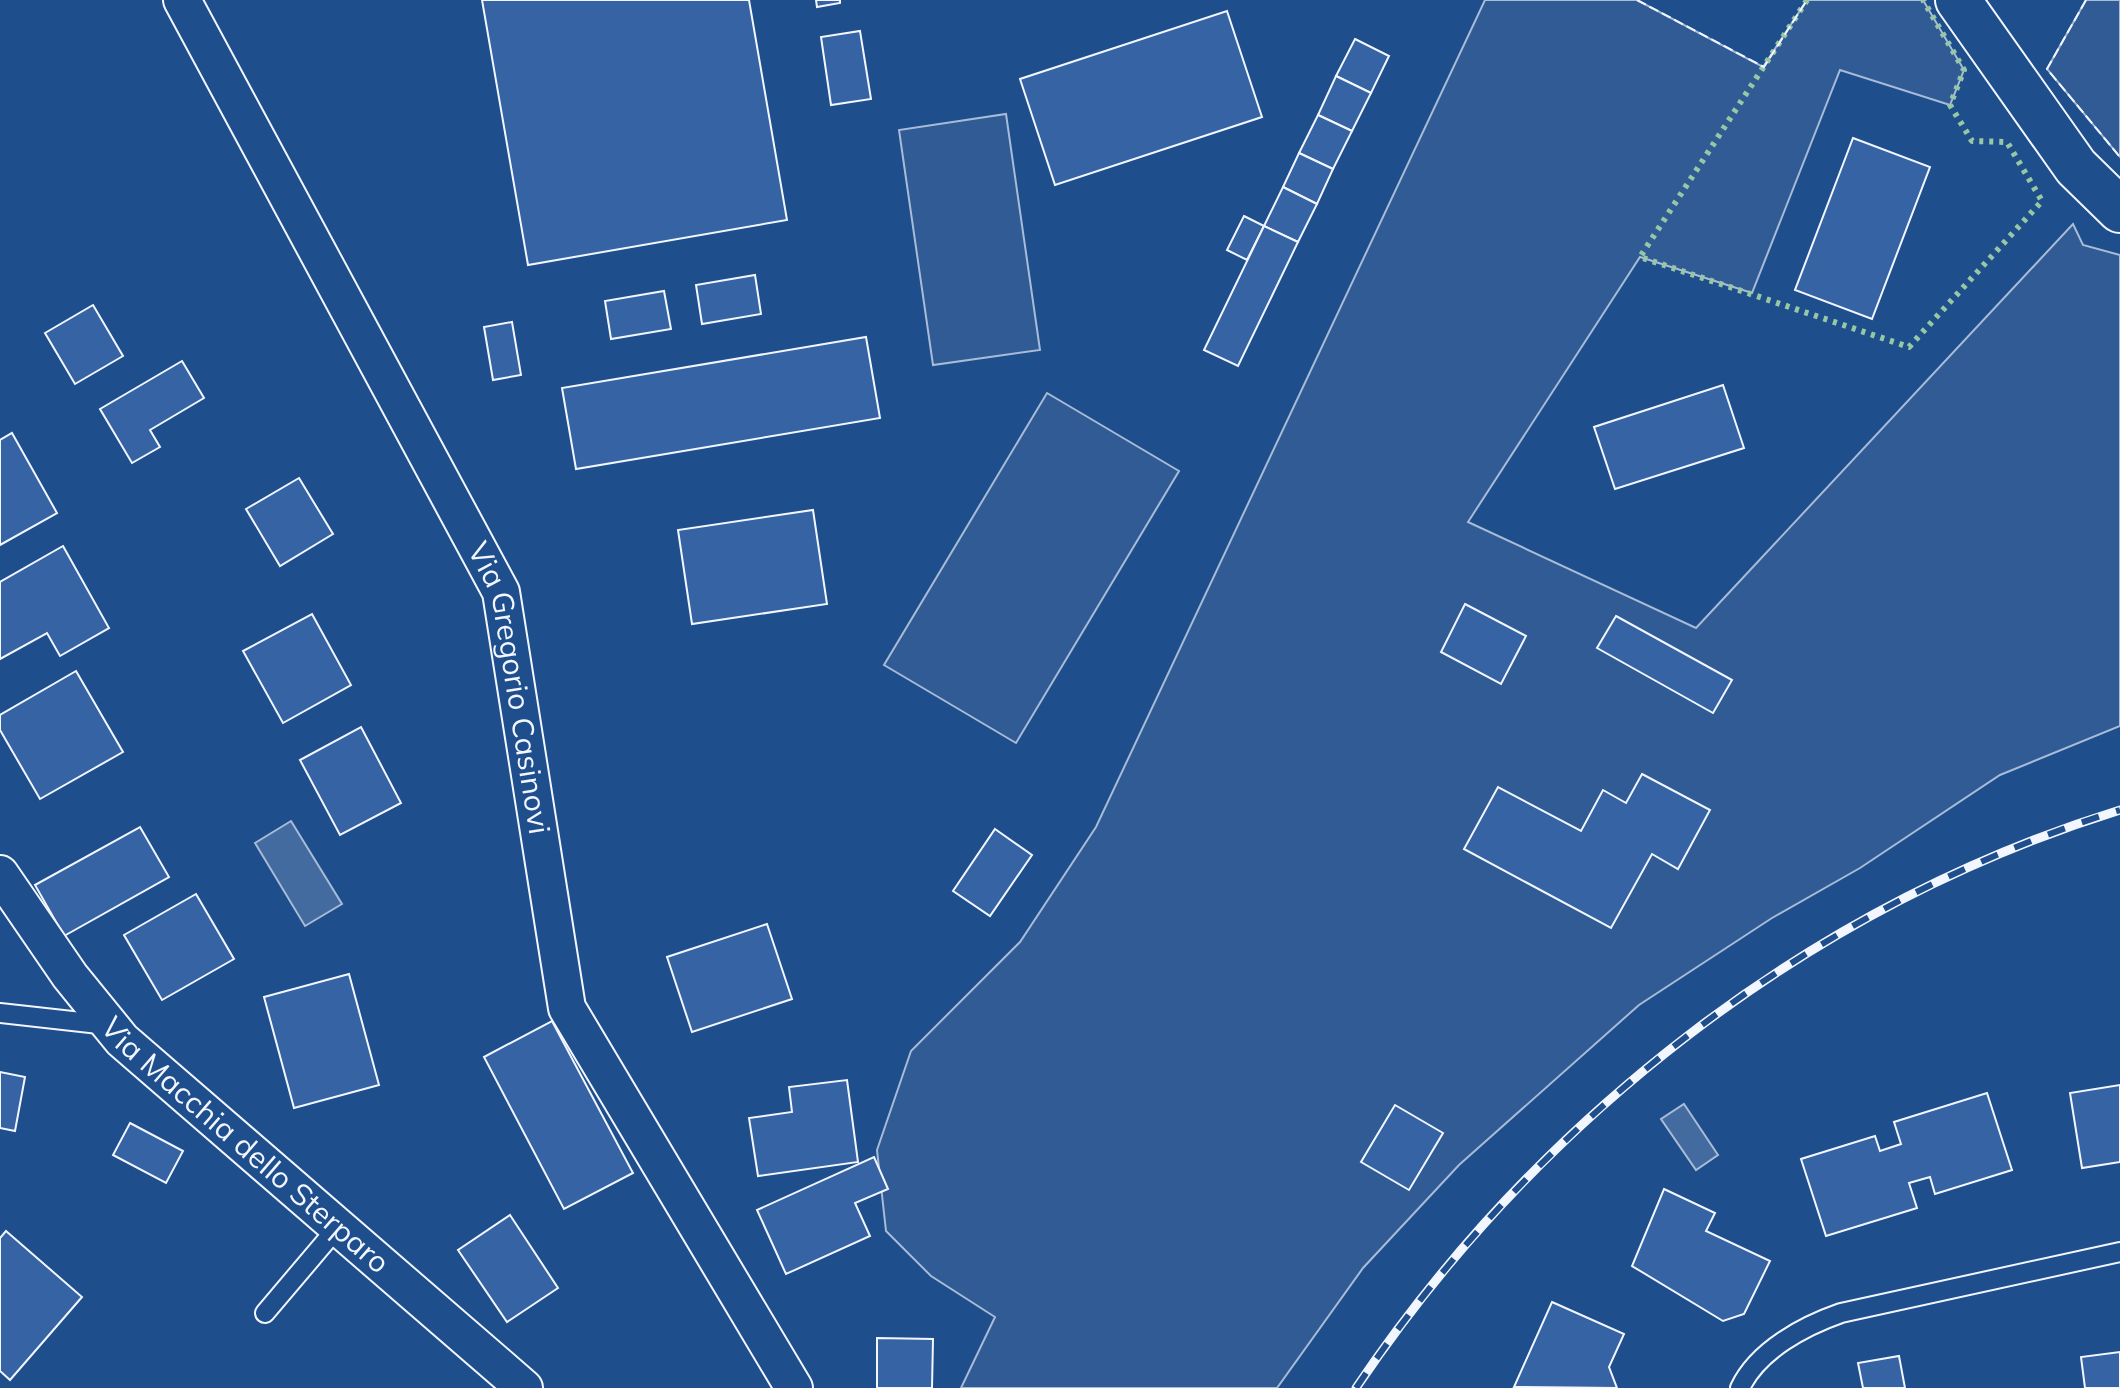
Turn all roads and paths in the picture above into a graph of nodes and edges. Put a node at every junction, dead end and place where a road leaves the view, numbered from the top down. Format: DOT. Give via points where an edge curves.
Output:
graph roads {
  1 [pos="182,0"];
  2 [pos="1958,0"];
  3 [pos="2048,129"];
  4 [pos="2120,192"];
  5 [pos="2120,210"];
  6 [pos="0,874"];
  7 [pos="0,1013"];
  8 [pos="108,1025"];
  9 [pos="337,1228"];
  10 [pos="2120,1252"];
  11 [pos="265,1313"];
  12 [pos="524,1388"];
  13 [pos="794,1388"];
  14 [pos="1740,1388"];
  1 -- 13 [label="street, Via Gregorio Casinovi" via="501,592 567,1008"];
  2 -- 3 [label="street"];
  3 -- 4 [label="street"];
  3 -- 5 [label="street" via="2076,167"];
  6 -- 8 [label="street, Via Macchia dello Sterparo"];
  7 -- 8 [label="lane"];
  8 -- 9 [label="street, Via Macchia dello Sterparo"];
  9 -- 11 [label="lane"];
  9 -- 12 [label="street, Via Macchia dello Sterparo"];
  10 -- 14 [label="lane" via="1841,1313 1816,1322 1769,1353"];
}
